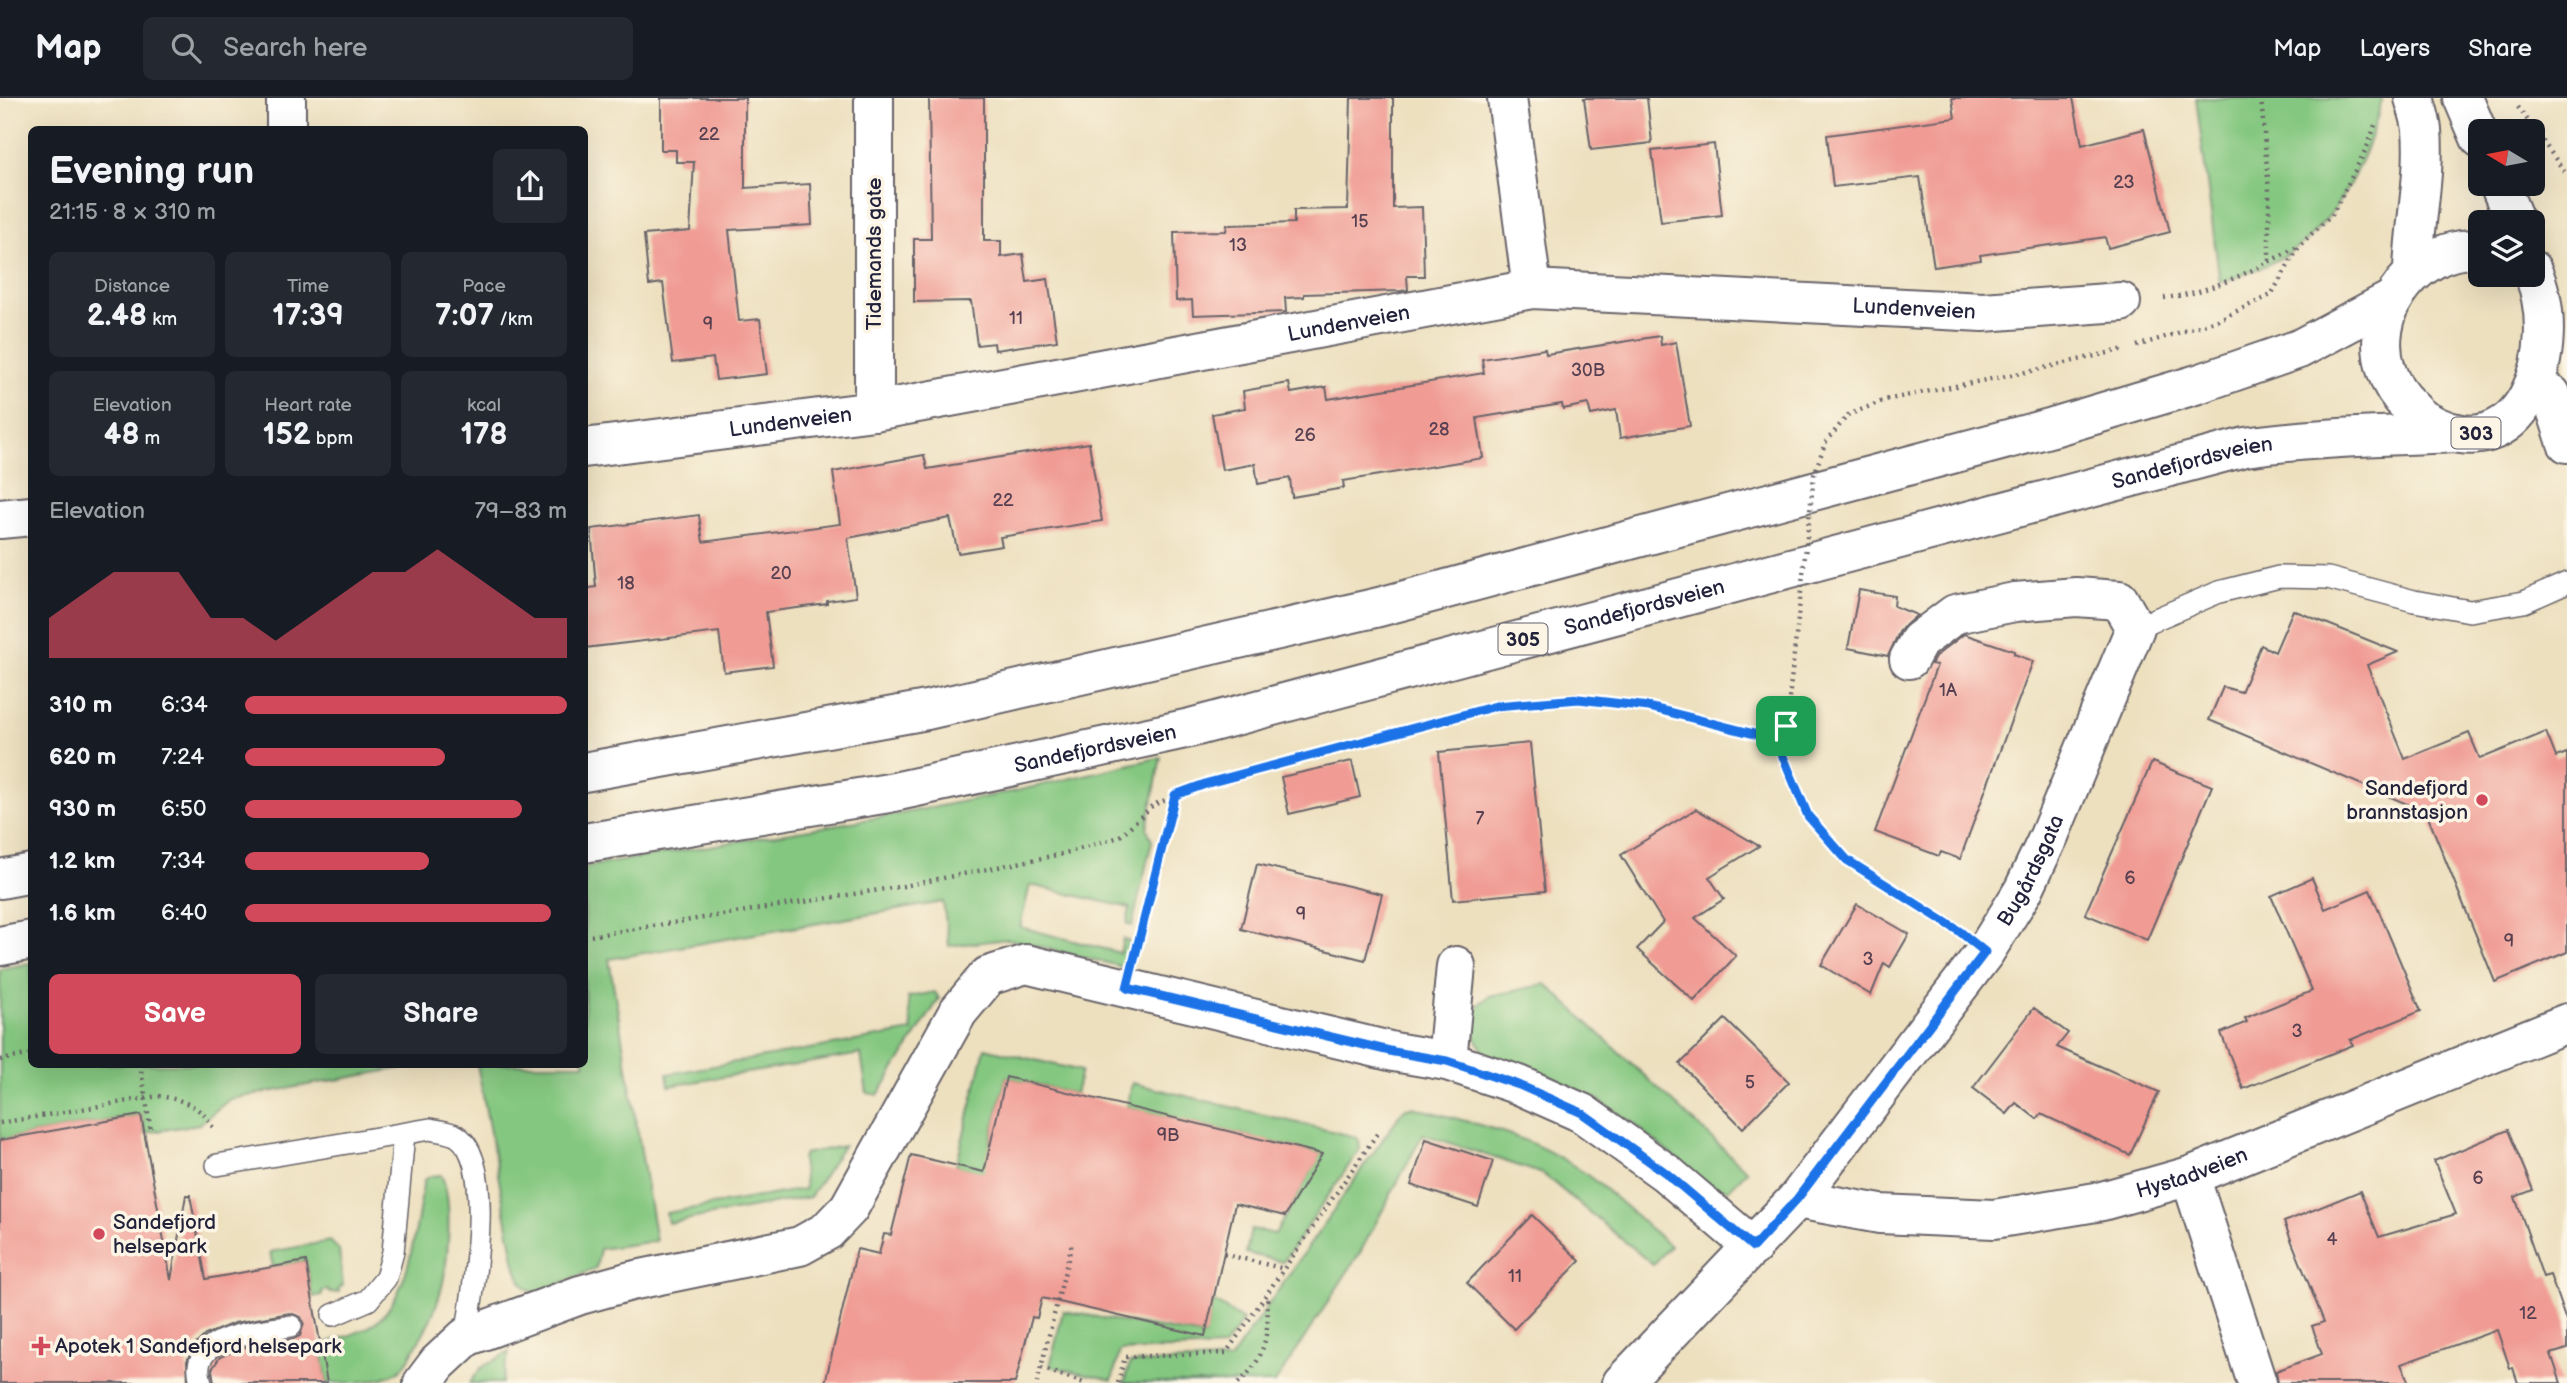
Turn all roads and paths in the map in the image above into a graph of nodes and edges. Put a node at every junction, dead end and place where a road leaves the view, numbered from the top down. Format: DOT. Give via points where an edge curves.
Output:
graph roads {
  1 [pos="286,98"];
  2 [pos="874,98"];
  3 [pos="1507,98"];
  4 [pos="2261,98"];
  5 [pos="2414,98"];
  6 [pos="2463,98"];
  7 [pos="2512,98"];
  8 [pos="2472,119"];
  9 [pos="2375,122"];
  10 [pos="286,126"];
  11 [pos="2567,175"];
  12 [pos="2300,245"];
  13 [pos="2468,250"];
  14 [pos="2269,262"];
  15 [pos="2545,278"];
  16 [pos="2402,286"];
  17 [pos="1532,289"];
  18 [pos="2121,302"];
  19 [pos="2559,391"];
  20 [pos="874,411"];
  21 [pos="2457,433"];
  22 [pos="2567,443"];
  23 [pos="588,447"];
  24 [pos="28,516"];
  25 [pos="0,519"];
  26 [pos="2567,583"];
  27 [pos="2135,628"];
  28 [pos="1909,659"];
  29 [pos="1786,726"];
  30 [pos="1766,737"];
  31 [pos="1782,754"];
  32 [pos="588,771"];
  33 [pos="1175,795"];
  34 [pos="588,842"];
  35 [pos="28,874"];
  36 [pos="0,879"];
  37 [pos="588,936"];
  38 [pos="28,941"];
  39 [pos="0,946"];
  40 [pos="1985,952"];
  41 [pos="1456,966"];
  42 [pos="1127,988"];
  43 [pos="2567,1023"];
  44 [pos="28,1055"];
  45 [pos="0,1060"];
  46 [pos="1447,1061"];
  47 [pos="141,1068"];
  48 [pos="0,1123"];
  49 [pos="1379,1131"];
  50 [pos="151,1132"];
  51 [pos="404,1134"];
  52 [pos="217,1164"];
  53 [pos="2190,1176"];
  54 [pos="1797,1199"];
  55 [pos="1072,1243"];
  56 [pos="1753,1247"];
  57 [pos="1224,1254"];
  58 [pos="1285,1269"];
  59 [pos="1267,1294"];
  60 [pos="333,1315"];
  61 [pos="291,1326"];
  62 [pos="466,1337"];
  63 [pos="1041,1368"];
  64 [pos="201,1383"];
  65 [pos="423,1383"];
  66 [pos="1037,1383"];
  67 [pos="1084,1383"];
  68 [pos="1118,1383"];
  69 [pos="1238,1383"];
  70 [pos="1622,1383"];
  71 [pos="2257,1383"];
  1 -- 10 [label="street"];
  2 -- 20 [label="street, Tidemands gate"];
  3 -- 17 [label="street"];
  4 -- 14 [label="path"];
  5 -- 16 [label="street, 303" via="2422,129 2421,180 2414,239"];
  6 -- 8 [label="street"];
  7 -- 11 [label="path"];
  9 -- 12 [label="path" via="2369,144 2332,215"];
  12 -- 14 [label="path"];
  12 -- 29 [label="path, bridge" via="2271,295 2218,320 2031,371 1885,400 1848,415 1825,443 1814,475"];
  13 -- 16 [label="street" via="2441,255"];
  14 -- 18 [label="path" via="2245,275 2178,296"];
  15 -- 19 [label="street, 303" via="2563,316 2567,342"];
  16 -- 21 [label="street, 303" via="2381,333 2384,367 2400,398 2425,421"];
  16 -- 32 [label="street" via="2299,349 2053,427 1379,607 927,710"];
  17 -- 18 [label="street, Lundenveien" via="1983,312"];
  17 -- 20 [label="street, Lundenveien"];
  19 -- 21 [label="street, 303" via="2526,419 2493,433"];
  19 -- 22 [label="street"];
  20 -- 23 [label="street, Lundenveien"];
  21 -- 34 [label="street, Sandefjordsveien / 305" via="2307,439 2245,447 1190,728 889,793"];
  24 -- 25 [label="street"];
  26 -- 27 [label="lane" via="2524,603 2470,611 2328,578 2279,577 2219,592"];
  27 -- 28 [label="street" via="2119,600 2076,597 2015,602 1955,614 1919,640"];
  27 -- 40 [label="street, Bugårdsgata" via="2049,836 2023,891"];
  29 -- 30 [label="path"];
  29 -- 31 [label="path"];
  30 -- 31 [label="path"];
  30 -- 33 [label="path" via="1638,705 1579,699 1496,706"];
  31 -- 40 [label="path" via="1808,816 1847,860"];
  33 -- 37 [label="path" via="1153,805 1119,837 1062,853 904,886"];
  33 -- 42 [label="path"];
  35 -- 36 [label="street"];
  38 -- 39 [label="street"];
  40 -- 54 [label="street, Bugårdsgata"];
  41 -- 46 [label="street"];
  42 -- 46 [label="street"];
  42 -- 62 [label="street" via="1026,964 988,976 958,1012 849,1208 827,1231 800,1246 600,1289"];
  43 -- 53 [label="street, Hystadveien"];
  44 -- 45 [label="path"];
  46 -- 56 [label="street" via="1582,1113 1666,1173"];
  47 -- 50 [label="path, bridge"];
  48 -- 52 [label="path" via="159,1096 177,1098 207,1116"];
  49 -- 58 [label="path"];
  51 -- 52 [label="lane"];
  51 -- 60 [label="lane" via="393,1252 386,1278 368,1300"];
  51 -- 62 [label="lane" via="430,1129 456,1135 476,1170 480,1202 476,1270"];
  53 -- 54 [label="street, Hystadveien" via="2102,1201 1993,1219 1880,1214"];
  53 -- 71 [label="street"];
  54 -- 56 [label="street, Bugårdsgata"];
  55 -- 63 [label="path"];
  56 -- 70 [label="street, Bugårdsgata"];
  57 -- 58 [label="path"];
  58 -- 59 [label="path"];
  59 -- 68 [label="path" via="1226,1353 1125,1357"];
  59 -- 69 [label="path" via="1264,1350"];
  61 -- 64 [label="lane" via="223,1338 205,1352 199,1366"];
  62 -- 65 [label="street"];
  63 -- 66 [label="path"];
  63 -- 67 [label="path"];
}
